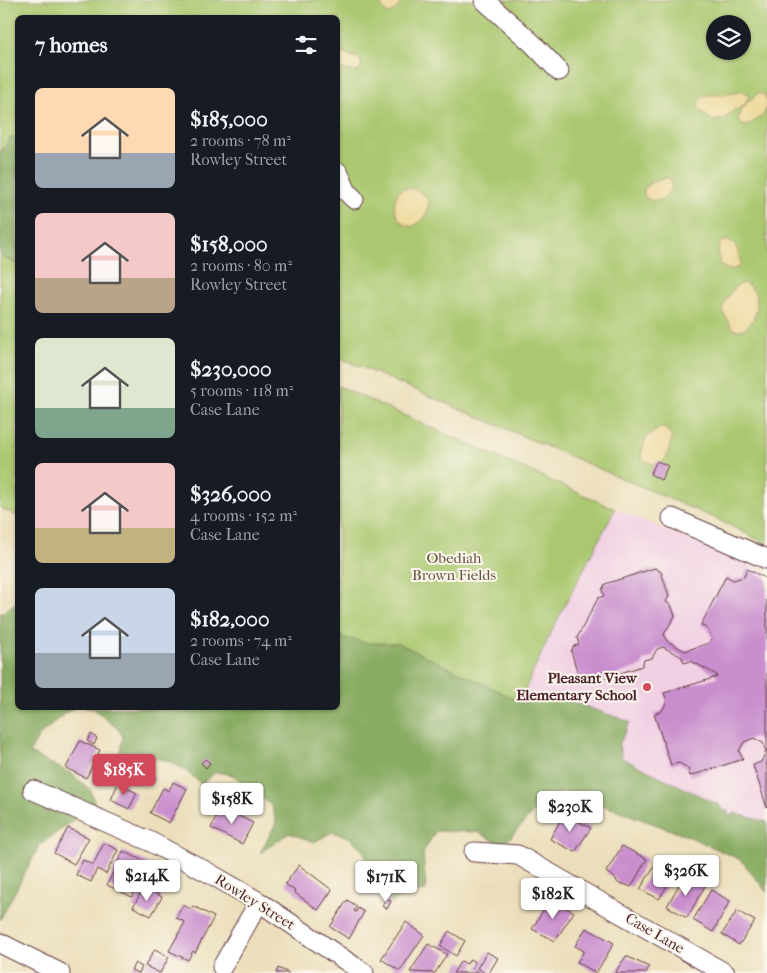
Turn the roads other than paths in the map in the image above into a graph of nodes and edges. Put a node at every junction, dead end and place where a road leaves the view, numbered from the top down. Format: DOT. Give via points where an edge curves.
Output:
graph roads {
  1 [pos="484,0"];
  2 [pos="559,71"];
  3 [pos="340,176"];
  4 [pos="354,199"];
  5 [pos="672,518"];
  6 [pos="767,559"];
  7 [pos="32,790"];
  8 [pos="474,852"];
  9 [pos="259,902"];
  10 [pos="0,943"];
  11 [pos="222,967"];
  12 [pos="60,973"];
  13 [pos="364,973"];
  14 [pos="725,973"];
  1 -- 2 [label="street"];
  3 -- 4 [label="street"];
  5 -- 6 [label="street"];
  7 -- 9 [label="street, Rowley Street" via="149,841"];
  8 -- 14 [label="street, Case Lane" via="518,855"];
  9 -- 11 [label="street"];
  9 -- 13 [label="street, Rowley Street"];
  10 -- 12 [label="street"];
}
